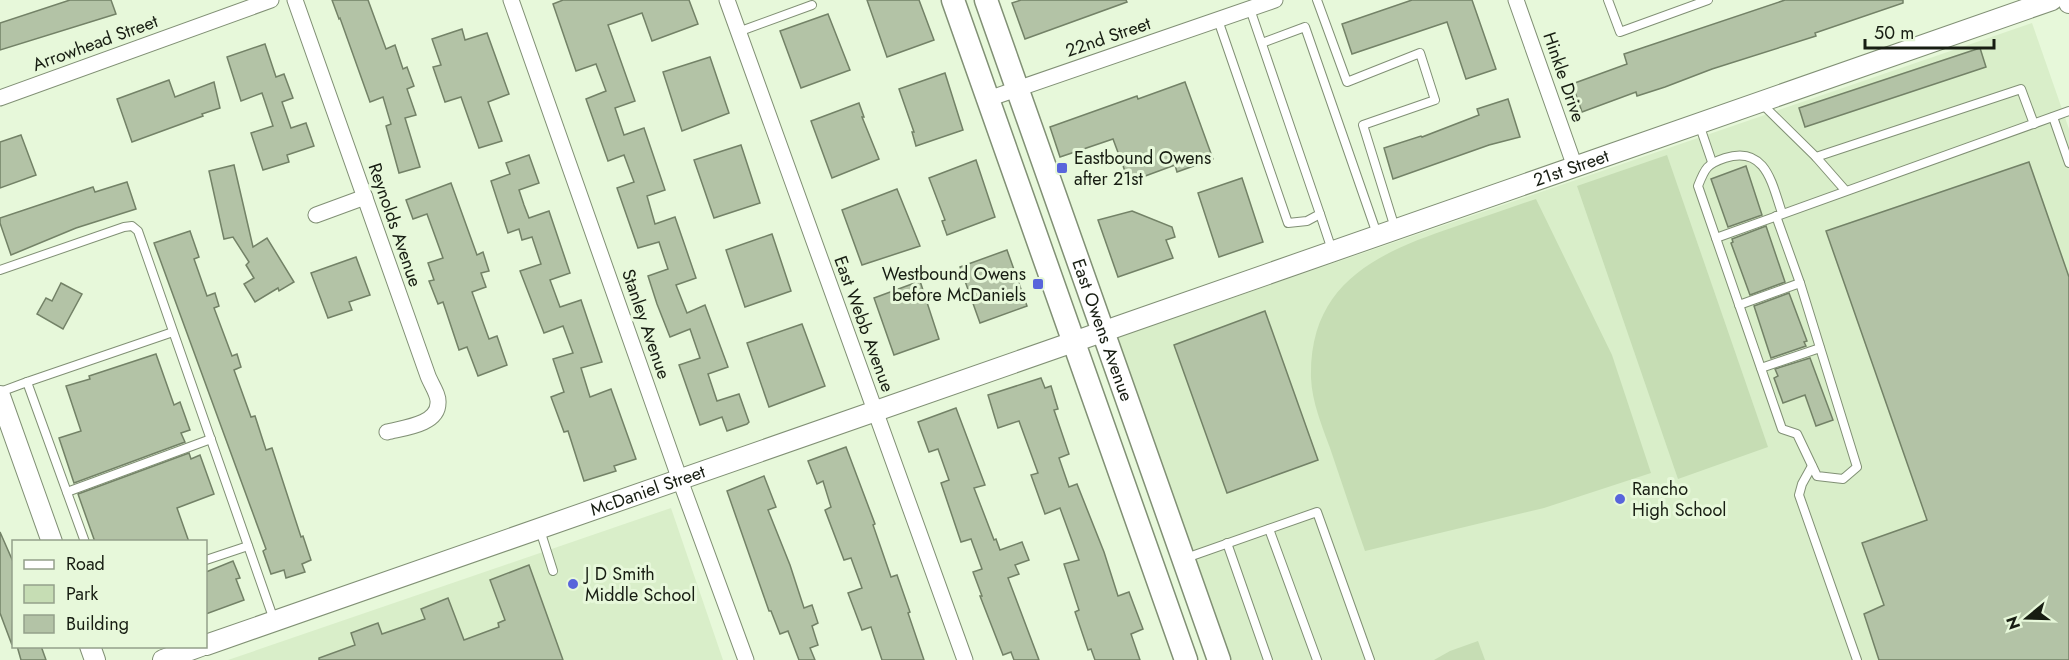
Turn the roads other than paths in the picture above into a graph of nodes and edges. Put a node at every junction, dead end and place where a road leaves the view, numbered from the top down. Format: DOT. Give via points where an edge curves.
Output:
graph roads {
  1 [pos="271,0"];
  2 [pos="295,0"];
  3 [pos="511,0"];
  4 [pos="728,0"];
  5 [pos="953,0"];
  6 [pos="986,0"];
  7 [pos="1275,0"];
  8 [pos="1317,0"];
  9 [pos="1516,0"];
  10 [pos="1608,0"];
  11 [pos="1708,0"];
  12 [pos="2052,0"];
  13 [pos="812,5"];
  14 [pos="1250,9"];
  15 [pos="1218,20"];
  16 [pos="738,32"];
  17 [pos="1262,43"];
  18 [pos="1017,89"];
  19 [pos="0,98"];
  20 [pos="988,99"];
  21 [pos="1760,102"];
  22 [pos="2069,111"];
  23 [pos="2053,117"];
  24 [pos="1699,123"];
  25 [pos="2034,124"];
  26 [pos="1816,157"];
  27 [pos="1712,162"];
  28 [pos="2069,163"];
  29 [pos="1575,167"];
  30 [pos="1845,190"];
  31 [pos="365,197"];
  32 [pos="1320,214"];
  33 [pos="1779,214"];
  34 [pos="316,215"];
  35 [pos="1386,233"];
  36 [pos="1716,238"];
  37 [pos="1333,251"];
  38 [pos="0,270"];
  39 [pos="1800,283"];
  40 [pos="1739,305"];
  41 [pos="173,332"];
  42 [pos="1088,337"];
  43 [pos="1820,348"];
  44 [pos="1761,368"];
  45 [pos="27,382"];
  46 [pos="0,394"];
  47 [pos="874,411"];
  48 [pos="387,432"];
  49 [pos="211,439"];
  50 [pos="1812,466"];
  51 [pos="680,480"];
  52 [pos="67,492"];
  53 [pos="540,528"];
  54 [pos="1269,529"];
  55 [pos="51,540"];
  56 [pos="84,540"];
  57 [pos="1144,541"];
  58 [pos="1227,543"];
  59 [pos="248,546"];
  60 [pos="1183,559"];
  61 [pos="207,560"];
  62 [pos="553,571"];
  63 [pos="274,621"];
  64 [pos="207,645"];
  65 [pos="197,648"];
  66 [pos="163,660"];
  67 [pos="746,660"];
  68 [pos="965,660"];
  69 [pos="1186,660"];
  70 [pos="1219,660"];
  71 [pos="1268,660"];
  72 [pos="1317,660"];
  73 [pos="1370,660"];
  74 [pos="1857,660"];
  1 -- 19 [label="street, Arrowhead Street"];
  2 -- 31 [label="street, Reynolds Avenue"];
  3 -- 51 [label="street, Stanley Avenue"];
  4 -- 16 [label="street, East Webb Avenue"];
  5 -- 20 [label="main road, East Owens Avenue"];
  6 -- 18 [label="main road, East Owens Avenue"];
  7 -- 14 [label="street, 22nd Street"];
  8 -- 35 [label="lane" via="1347,82 1420,53 1436,100 1363,125"];
  9 -- 29 [label="street, Hinkle Drive"];
  10 -- 11 [label="lane" via="1620,32"];
  12 -- 21 [label="street, 21st Street"];
  13 -- 16 [label="lane"];
  14 -- 15 [label="street, 22nd Street"];
  14 -- 17 [label="lane"];
  15 -- 18 [label="street, 22nd Street"];
  15 -- 32 [label="lane" via="1288,223 1308,221"];
  16 -- 47 [label="street, East Webb Avenue"];
  17 -- 32 [label="lane"];
  17 -- 35 [label="lane" via="1305,27"];
  18 -- 20 [label="street, 22nd Street"];
  18 -- 42 [label="main road, East Owens Avenue"];
  20 -- 42 [label="main road, East Owens Avenue"];
  21 -- 24 [label="street, 21st Street"];
  21 -- 26 [label="lane"];
  22 -- 23 [label="lane"];
  23 -- 25 [label="lane"];
  23 -- 28 [label="lane"];
  24 -- 27 [label="lane"];
  24 -- 29 [label="street, 21st Street"];
  25 -- 26 [label="lane" via="2021,89"];
  25 -- 30 [label="lane"];
  26 -- 30 [label="lane"];
  27 -- 33 [label="lane" via="1738,154 1758,160 1768,173"];
  27 -- 36 [label="lane" via="1698,186"];
  29 -- 35 [label="street, 21st Street"];
  30 -- 33 [label="lane"];
  31 -- 34 [label="street"];
  31 -- 48 [label="street, Reynolds Avenue" via="439,401 430,418"];
  32 -- 37 [label="lane"];
  33 -- 36 [label="lane"];
  33 -- 39 [label="lane"];
  35 -- 37 [label="street, 21st Street"];
  36 -- 40 [label="lane"];
  37 -- 42 [label="street, 21st Street"];
  38 -- 41 [label="lane" via="132,226 138,231"];
  39 -- 40 [label="lane"];
  39 -- 43 [label="lane"];
  40 -- 44 [label="lane"];
  41 -- 45 [label="lane"];
  41 -- 49 [label="lane"];
  42 -- 47 [label="street, McDaniel Street"];
  42 -- 57 [label="main road, East Owens Avenue"];
  42 -- 60 [label="main road, East Owens Avenue"];
  43 -- 44 [label="lane"];
  43 -- 50 [label="lane" via="1857,467 1843,479 1817,476"];
  44 -- 50 [label="lane" via="1782,429 1797,434"];
  45 -- 46 [label="lane"];
  45 -- 52 [label="lane"];
  46 -- 55 [label="street"];
  47 -- 51 [label="street, McDaniel Street"];
  47 -- 68 [label="street, East Webb Avenue"];
  49 -- 52 [label="lane"];
  49 -- 59 [label="lane"];
  50 -- 74 [label="lane" via="1799,495"];
  51 -- 53 [label="street, McDaniel Street"];
  51 -- 67 [label="street, Stanley Avenue"];
  52 -- 56 [label="lane"];
  53 -- 62 [label="lane"];
  53 -- 63 [label="street, McDaniel Street"];
  54 -- 58 [label="lane"];
  54 -- 72 [label="lane"];
  54 -- 73 [label="lane" via="1317,512"];
  57 -- 60 [label="main road"];
  57 -- 69 [label="main road, East Owens Avenue"];
  58 -- 60 [label="lane"];
  58 -- 71 [label="lane"];
  59 -- 61 [label="lane"];
  59 -- 63 [label="lane"];
  60 -- 70 [label="main road, East Owens Avenue"];
  63 -- 64 [label="street, McDaniel Street"];
  65 -- 66 [label="street, McDaniel Street"];
}
